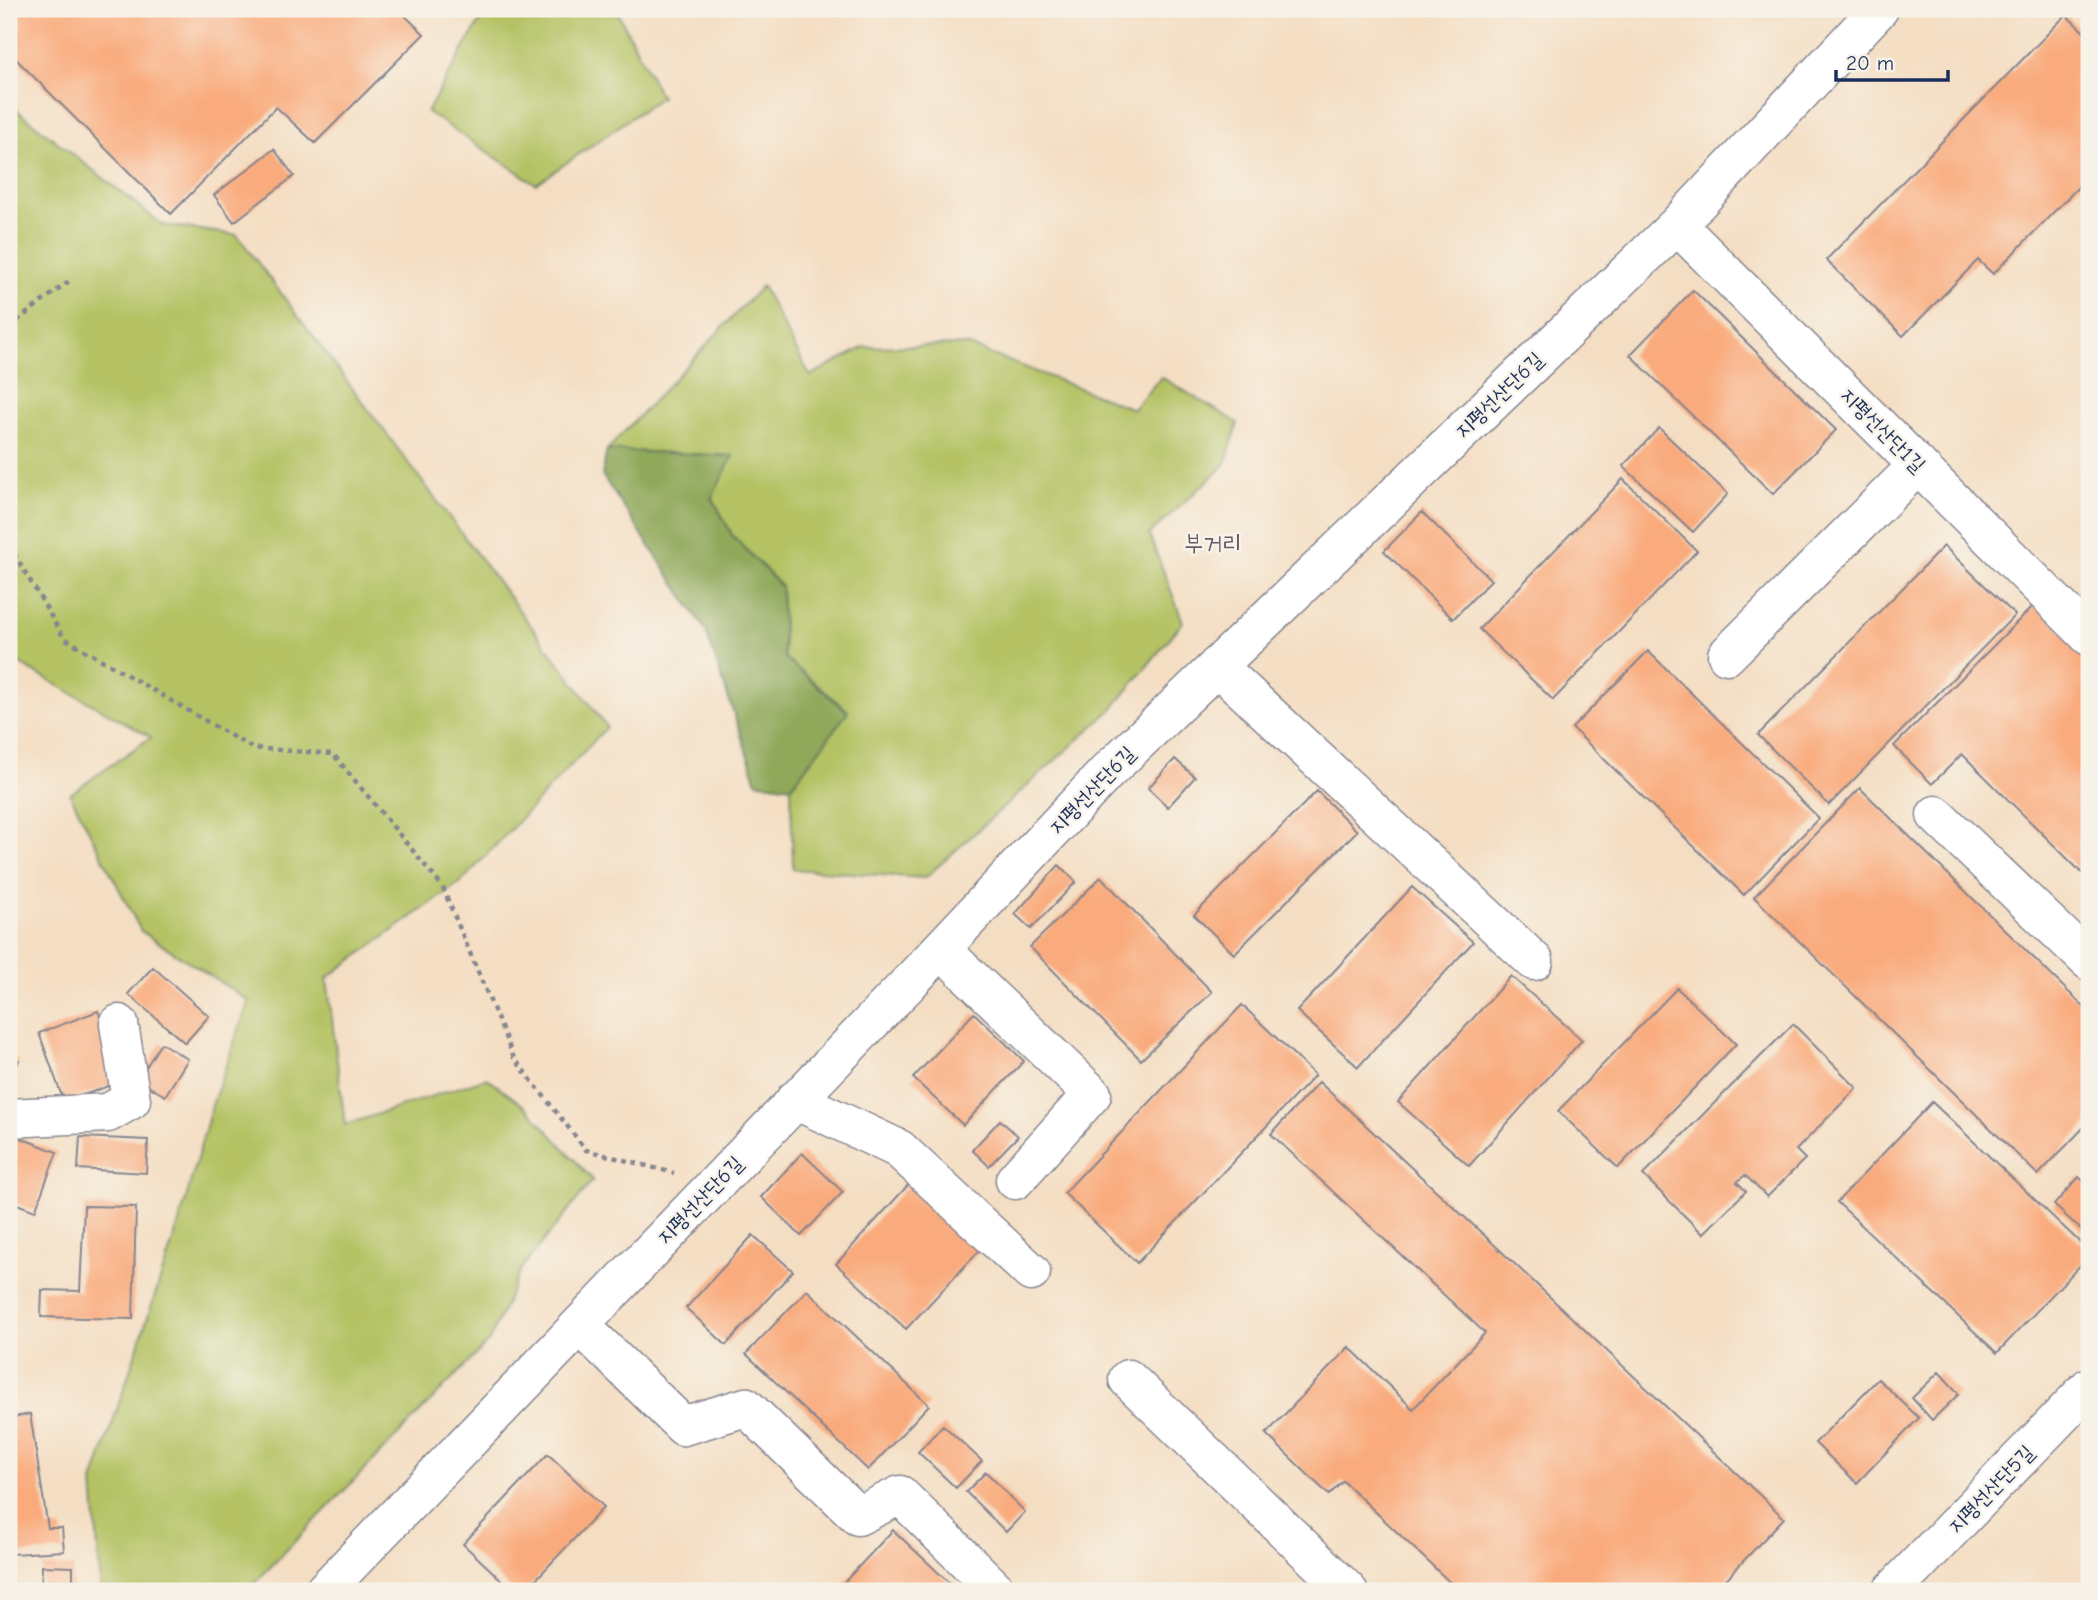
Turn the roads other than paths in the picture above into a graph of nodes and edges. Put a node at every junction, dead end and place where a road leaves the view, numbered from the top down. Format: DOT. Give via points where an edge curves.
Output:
graph roads {
  1 [pos="1880,9"];
  2 [pos="1676,225"];
  3 [pos="1919,464"];
  4 [pos="2089,636"];
  5 [pos="1727,655"];
  6 [pos="1217,666"];
  7 [pos="1936,815"];
  8 [pos="941,949"];
  9 [pos="1534,961"];
  10 [pos="2089,961"];
  11 [pos="119,1024"];
  12 [pos="795,1100"];
  13 [pos="9,1118"];
  14 [pos="1015,1180"];
  15 [pos="1031,1272"];
  16 [pos="580,1325"];
  17 [pos="1128,1379"];
  18 [pos="2089,1387"];
  19 [pos="324,1591"];
  20 [pos="997,1591"];
  21 [pos="1349,1591"];
  22 [pos="1892,1591"];
  1 -- 2 [label="street, 지평선산단6길"];
  2 -- 3 [label="street, 지평선산단1길"];
  2 -- 6 [label="street, 지평선산단6길"];
  3 -- 4 [label="street, 지평선산단1길"];
  3 -- 5 [label="street"];
  6 -- 8 [label="street, 지평선산단6길" via="1107,772"];
  6 -- 9 [label="street"];
  7 -- 10 [label="street"];
  8 -- 12 [label="street, 지평선산단6길"];
  8 -- 14 [label="street" via="1091,1094"];
  11 -- 13 [label="street" via="131,1100 108,1113"];
  12 -- 15 [label="street" via="899,1149"];
  12 -- 16 [label="street, 지평선산단6길"];
  16 -- 19 [label="street, 지평선산단6길"];
  16 -- 20 [label="street" via="683,1426 746,1407 858,1516 900,1496"];
  17 -- 21 [label="street"];
  18 -- 22 [label="street, 지평선산단5길"];
}
